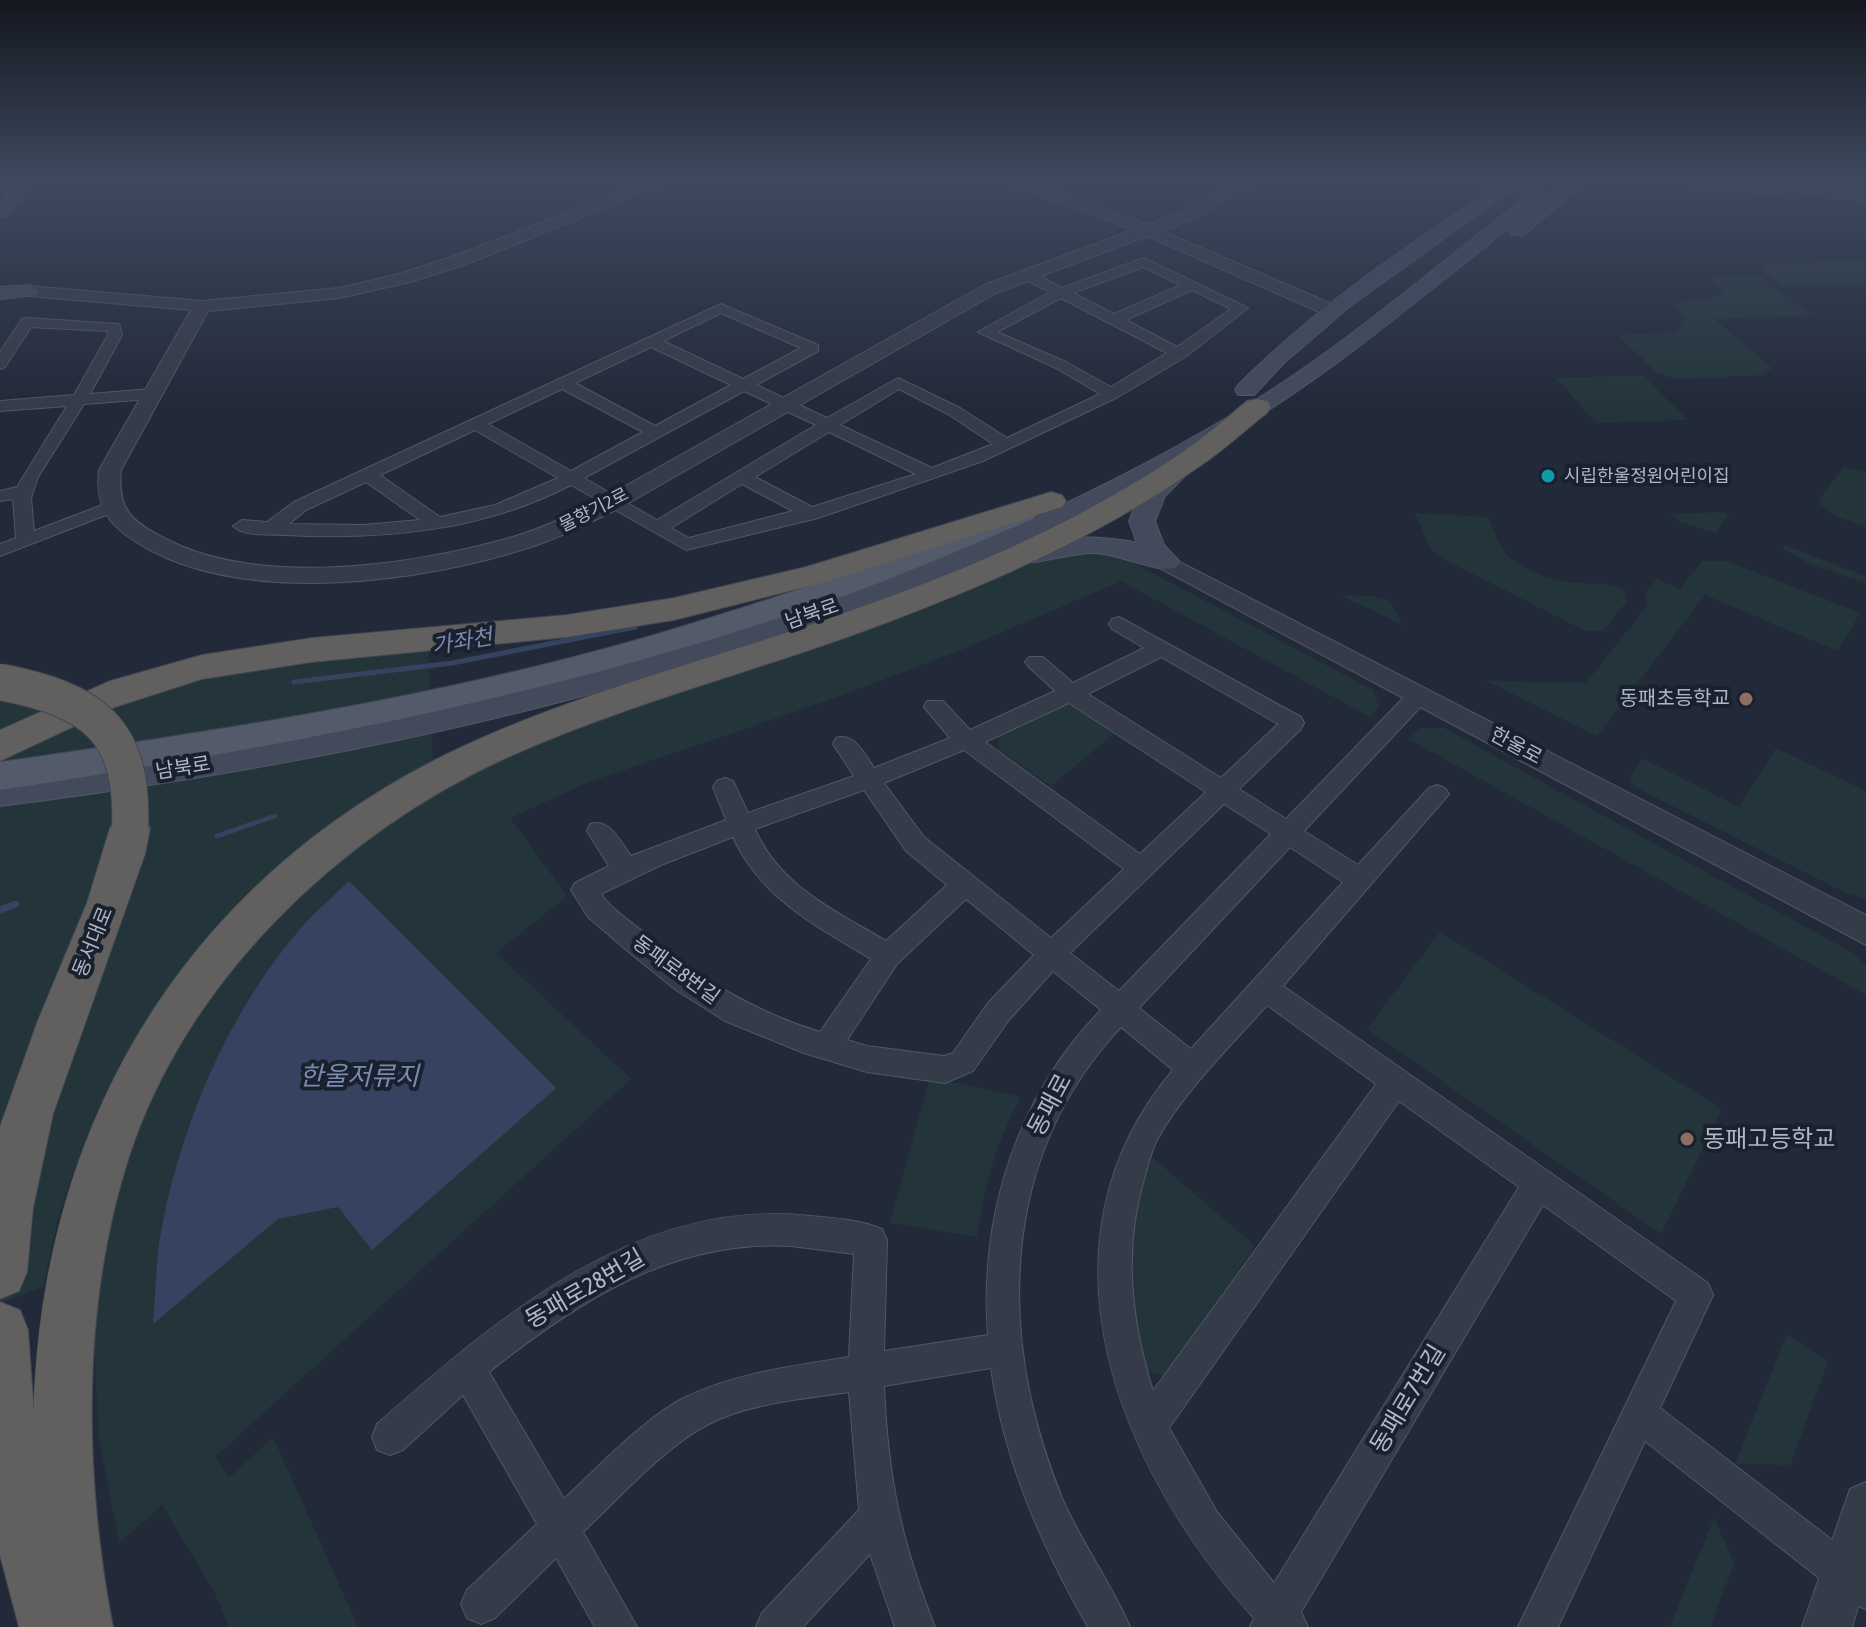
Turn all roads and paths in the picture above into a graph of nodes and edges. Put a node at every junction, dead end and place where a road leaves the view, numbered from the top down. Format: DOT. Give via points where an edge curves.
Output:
graph roads {
  1 [pos="474,255"];
  2 [pos="1080,255"];
  3 [pos="1203,255"];
  4 [pos="1426,255"];
  5 [pos="1441,255"];
  6 [pos="1454,255"];
  7 [pos="1025,274"];
  8 [pos="1192,285"];
  9 [pos="0,290"];
  10 [pos="29,291"];
  11 [pos="1061,292"];
  12 [pos="202,306"];
  13 [pos="1330,310"];
  14 [pos="1114,320"];
  15 [pos="651,341"];
  16 [pos="1180,354"];
  17 [pos="0,364"];
  18 [pos="563,383"];
  19 [pos="743,385"];
  20 [pos="151,394"];
  21 [pos="1112,394"];
  22 [pos="1252,399"];
  23 [pos="79,400"];
  24 [pos="785,405"];
  25 [pos="0,406"];
  26 [pos="477,424"];
  27 [pos="828,425"];
  28 [pos="655,432"];
  29 [pos="1006,445"];
  30 [pos="1190,460"];
  31 [pos="368,475"];
  32 [pos="933,475"];
  33 [pos="742,477"];
  34 [pos="569,479"];
  35 [pos="24,491"];
  36 [pos="0,496"];
  37 [pos="1051,501"];
  38 [pos="612,503"];
  39 [pos="113,506"];
  40 [pos="812,514"];
  41 [pos="436,523"];
  42 [pos="242,526"];
  43 [pos="657,528"];
  44 [pos="270,529"];
  45 [pos="26,541"];
  46 [pos="0,550"];
  47 [pos="1166,562"];
  48 [pos="1000,563"];
  49 [pos="1119,624"];
  50 [pos="1161,648"];
  51 [pos="1036,662"];
  52 [pos="0,682"];
  53 [pos="1072,694"];
  54 [pos="1419,695"];
  55 [pos="935,707"];
  56 [pos="965,739"];
  57 [pos="844,744"];
  58 [pos="0,747"];
  59 [pos="0,776"];
  60 [pos="870,780"];
  61 [pos="725,787"];
  62 [pos="1223,791"];
  63 [pos="0,793"];
  64 [pos="1437,794"];
  65 [pos="743,825"];
  66 [pos="599,831"];
  67 [pos="1287,833"];
  68 [pos="625,868"];
  69 [pos="1142,869"];
  70 [pos="1361,880"];
  71 [pos="964,885"];
  72 [pos="1866,931"];
  73 [pos="1051,955"];
  74 [pos="888,956"];
  75 [pos="1265,988"];
  76 [pos="1119,1009"];
  77 [pos="826,1047"];
  78 [pos="1193,1068"];
  79 [pos="1396,1081"];
  80 [pos="1539,1183"];
  81 [pos="0,1272"];
  82 [pos="0,1330"];
  83 [pos="1005,1349"];
  84 [pos="467,1368"];
  85 [pos="865,1371"];
  86 [pos="1639,1414"];
  87 [pos="1149,1426"];
  88 [pos="390,1437"];
  89 [pos="1866,1505"];
  90 [pos="879,1517"];
  91 [pos="560,1528"];
  92 [pos="1855,1581"];
  93 [pos="481,1604"];
  94 [pos="1278,1623"];
  95 [pos="52,1627"];
  96 [pos="80,1627"];
  97 [pos="617,1627"];
  98 [pos="776,1627"];
  99 [pos="915,1627"];
  100 [pos="1110,1627"];
  101 [pos="1538,1627"];
  102 [pos="1827,1627"];
  1 -- 12 [label="street" via="339,293"];
  2 -- 7 [label="street, 물향기2로"];
  3 -- 13 [label="street"];
  4 -- 13 [label="main road"];
  5 -- 22 [label="main road, 남북로" via="1357,312"];
  6 -- 22 [label="main road, 남북로" via="1303,377"];
  7 -- 11 [label="street"];
  7 -- 24 [label="street, 물향기2로"];
  8 -- 11 [label="street" via="1144,262"];
  8 -- 14 [label="street"];
  8 -- 16 [label="street" via="1241,308"];
  9 -- 10 [label="main road"];
  10 -- 12 [label="street"];
  11 -- 14 [label="street"];
  11 -- 21 [label="street" via="985,332"];
  12 -- 20 [label="street"];
  13 -- 22 [label="main road" via="1282,350"];
  14 -- 16 [label="street"];
  15 -- 18 [label="street"];
  15 -- 19 [label="street"];
  15 -- 19 [label="street" via="721,308 813,348"];
  16 -- 21 [label="street"];
  17 -- 23 [label="street" via="27,322 114,327 115,335"];
  18 -- 26 [label="street"];
  18 -- 28 [label="street"];
  19 -- 24 [label="street"];
  19 -- 28 [label="street"];
  20 -- 23 [label="street"];
  20 -- 39 [label="street" via="110,470"];
  21 -- 29 [label="street"];
  22 -- 30 [label="highway"];
  22 -- 37 [label="main road, 남북로"];
  22 -- 63 [label="main road, 남북로" via="1215,434 1076,508 862,597 725,644 527,699 302,749"];
  23 -- 25 [label="street"];
  23 -- 35 [label="street"];
  24 -- 27 [label="street"];
  24 -- 38 [label="street, 물향기2로"];
  26 -- 31 [label="street"];
  26 -- 34 [label="street"];
  27 -- 29 [label="street" via="898,383"];
  27 -- 32 [label="street"];
  27 -- 33 [label="street"];
  28 -- 34 [label="street"];
  29 -- 32 [label="street"];
  30 -- 47 [label="main road" via="1145,507 1144,533"];
  30 -- 48 [label="highway"];
  31 -- 41 [label="street"];
  31 -- 44 [label="street" via="300,506"];
  32 -- 40 [label="street"];
  33 -- 40 [label="street"];
  33 -- 43 [label="street"];
  34 -- 38 [label="street"];
  34 -- 41 [label="street" via="494,511"];
  35 -- 36 [label="street"];
  35 -- 45 [label="street"];
  37 -- 58 [label="highway" via="774,586 674,609 567,626 218,664 89,704"];
  37 -- 59 [label="main road, 남북로" via="977,534 742,620 526,681 304,729"];
  38 -- 39 [label="street, 물향기2로" via="559,529 453,559 290,574 215,566 156,546 123,522"];
  38 -- 43 [label="street"];
  39 -- 45 [label="street"];
  40 -- 43 [label="street" via="686,544"];
  41 -- 44 [label="street" via="333,531"];
  42 -- 44 [label="street"];
  45 -- 46 [label="street"];
  47 -- 48 [label="main road" via="1099,543 1043,549"];
  47 -- 54 [label="street, 한울로"];
  48 -- 96 [label="highway" via="888,609 606,703 483,752 361,823 252,918 195,987 147,1060 104,1154 88,1206 62,1386 64,1487"];
  49 -- 50 [label="street, 동패로8번길"];
  50 -- 53 [label="street, 동패로8번길"];
  50 -- 62 [label="street, 동패로8번길" via="1293,723"];
  51 -- 53 [label="street"];
  52 -- 81 [label="highway, 동서대로, bridge" via="68,701 104,727 127,762 133,801 115,887 30,1109 4,1220"];
  53 -- 56 [label="street, 동패로8번길"];
  53 -- 62 [label="street"];
  54 -- 67 [label="street, 동패로"];
  54 -- 72 [label="street, 한울로"];
  55 -- 56 [label="street"];
  56 -- 60 [label="street, 동패로8번길"];
  56 -- 69 [label="street"];
  57 -- 60 [label="street"];
  60 -- 65 [label="street, 동패로8번길"];
  60 -- 71 [label="street" via="915,844"];
  61 -- 65 [label="street"];
  62 -- 67 [label="street"];
  62 -- 69 [label="street, 동패로8번길"];
  64 -- 70 [label="street, 동패로7번길"];
  65 -- 68 [label="street, 동패로8번길"];
  65 -- 74 [label="street" via="756,858 771,877"];
  66 -- 68 [label="street"];
  67 -- 70 [label="street"];
  67 -- 76 [label="street, 동패로"];
  68 -- 77 [label="street, 동패로8번길" via="584,890 597,909 686,982 735,1012"];
  69 -- 73 [label="street, 동패로8번길"];
  70 -- 75 [label="street, 동패로7번길"];
  71 -- 73 [label="street"];
  71 -- 74 [label="street"];
  73 -- 76 [label="street"];
  73 -- 77 [label="street, 동패로8번길" via="998,1012 963,1062 945,1070 867,1059"];
  74 -- 77 [label="street"];
  75 -- 78 [label="street, 동패로7번길"];
  75 -- 79 [label="street"];
  76 -- 78 [label="street"];
  76 -- 83 [label="street, 동패로" via="1068,1069 1048,1102 1020,1171 1005,1248"];
  78 -- 87 [label="street, 동패로7번길" via="1138,1146 1118,1221 1116,1317"];
  79 -- 80 [label="street"];
  79 -- 87 [label="street"];
  80 -- 86 [label="street" via="1696,1295"];
  80 -- 94 [label="street, 동패로7번길"];
  82 -- 95 [label="highway" via="4,1412 21,1517"];
  83 -- 85 [label="street"];
  83 -- 100 [label="street, 동패로" via="1021,1430 1047,1509"];
  84 -- 85 [label="street, 동패로28번길" via="608,1269 692,1238 780,1229 871,1240"];
  84 -- 88 [label="street, 동패로28번길"];
  84 -- 91 [label="street"];
  85 -- 90 [label="street, 동패로28번길"];
  85 -- 91 [label="street" via="733,1397 692,1413"];
  86 -- 92 [label="street"];
  86 -- 101 [label="street"];
  87 -- 94 [label="street, 동패로7번길" via="1208,1536"];
  89 -- 92 [label="street"];
  90 -- 98 [label="street"];
  90 -- 99 [label="street, 동패로28번길"];
  91 -- 93 [label="street"];
  91 -- 97 [label="street"];
  92 -- 102 [label="street"];
}
